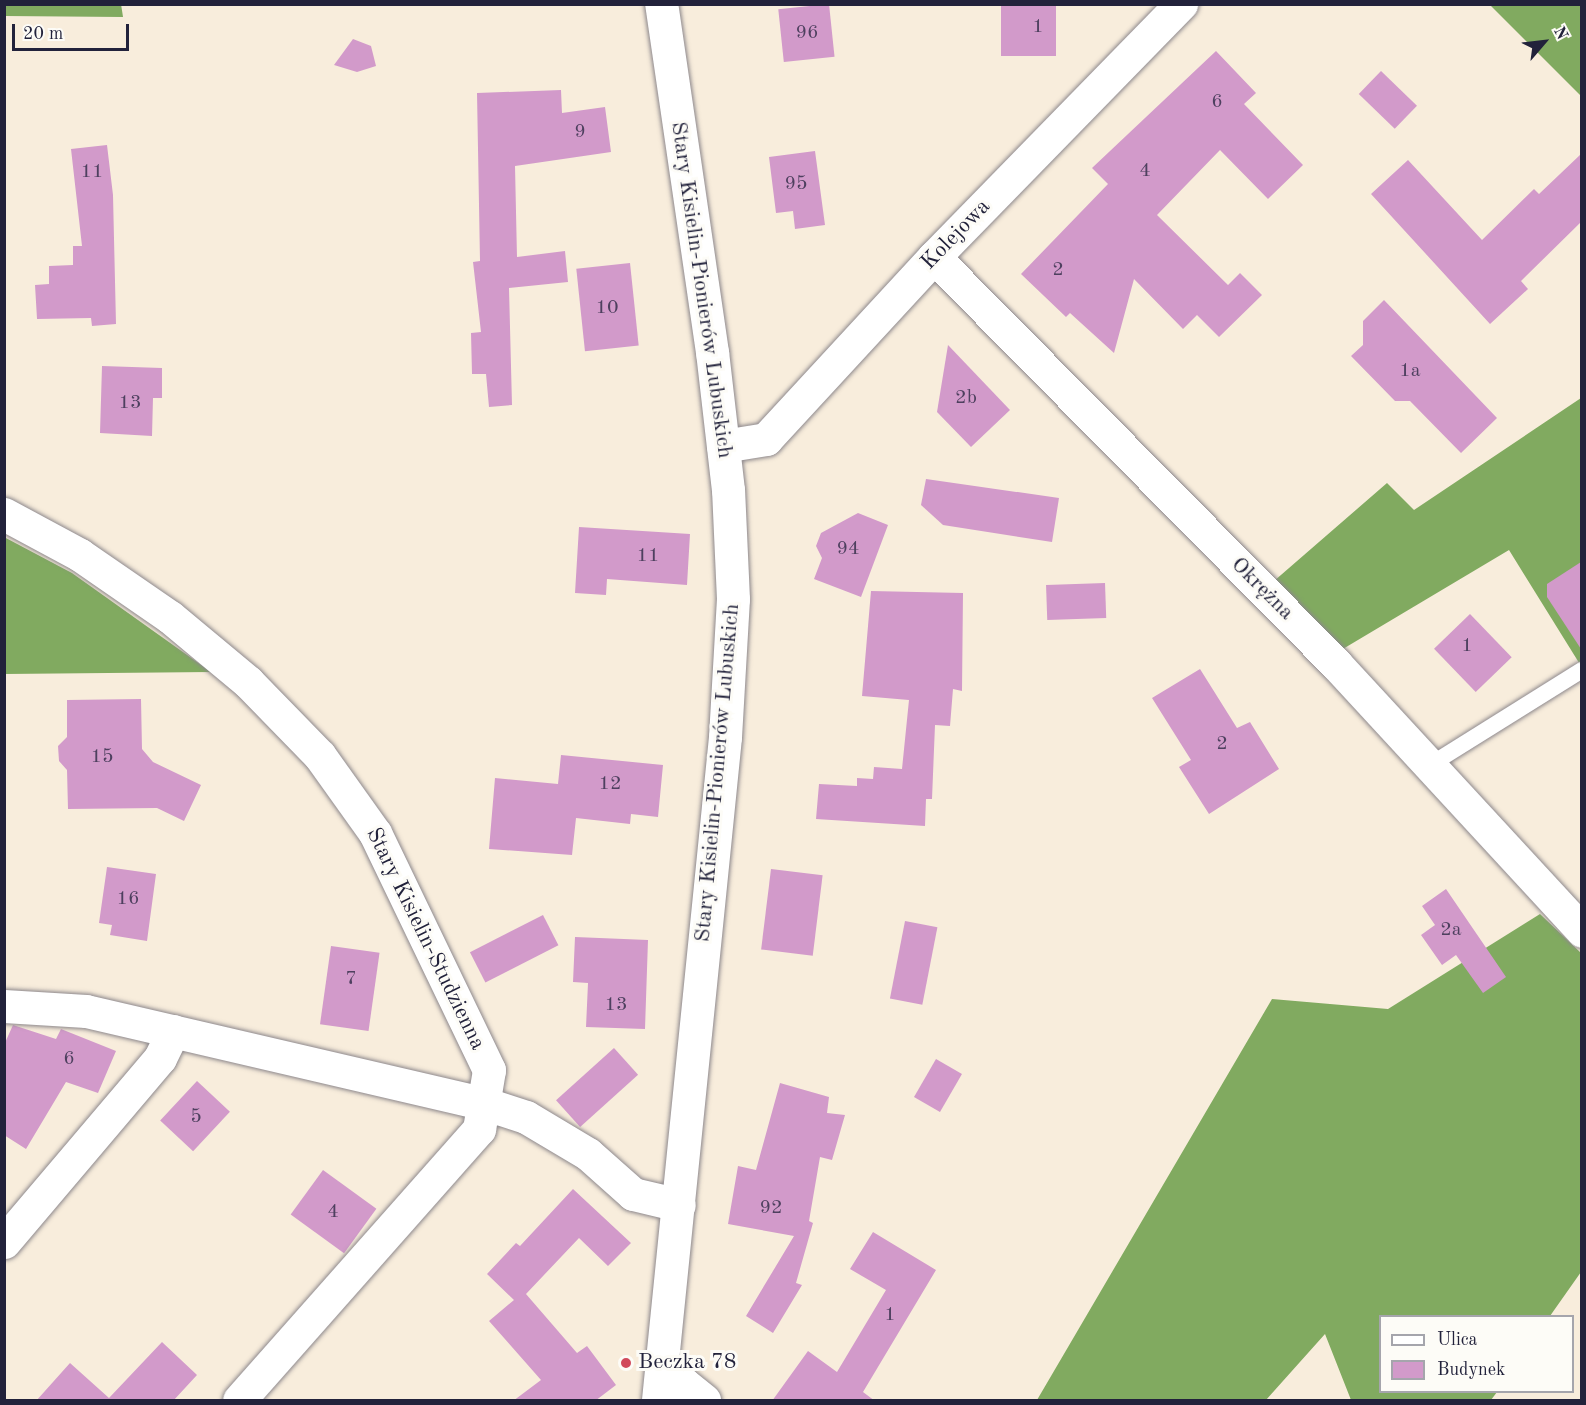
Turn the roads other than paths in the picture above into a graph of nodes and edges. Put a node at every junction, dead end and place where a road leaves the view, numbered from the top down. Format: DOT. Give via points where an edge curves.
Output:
graph roads {
  1 [pos="661,4"];
  2 [pos="1181,4"];
  3 [pos="934,257"];
  4 [pos="723,446"];
  5 [pos="4,514"];
  6 [pos="1581,670"];
  7 [pos="1430,765"];
  8 [pos="1581,931"];
  9 [pos="4,1006"];
  10 [pos="172,1031"];
  11 [pos="486,1104"];
  12 [pos="679,1205"];
  13 [pos="4,1242"];
  14 [pos="659,1391"];
  15 [pos="239,1401"];
  16 [pos="704,1401"];
  1 -- 4 [label="street, Stary Kisielin-Pionierów Lubuskich"];
  2 -- 3 [label="street, Kolejowa"];
  3 -- 4 [label="street, Kolejowa" via="766,439"];
  3 -- 7 [label="street, Okrężna"];
  4 -- 12 [label="street, Stary Kisielin-Pionierów Lubuskich" via="732,545 732,632"];
  5 -- 11 [label="street, Stary Kisielin-Studzienna" via="94,564 170,617 248,682 320,756 375,833 489,1070"];
  6 -- 7 [label="lane"];
  7 -- 8 [label="street, Okrężna"];
  9 -- 10 [label="street" via="86,1011"];
  10 -- 11 [label="street"];
  10 -- 13 [label="street" via="160,1058"];
  11 -- 12 [label="street" via="526,1117 588,1154 633,1194"];
  11 -- 15 [label="street, Stary Kisielin-Studzienna" via="479,1129"];
  12 -- 14 [label="street, Stary Kisielin-Pionierów Lubuskich"];
  14 -- 16 [label="street" via="684,1384"];
}
